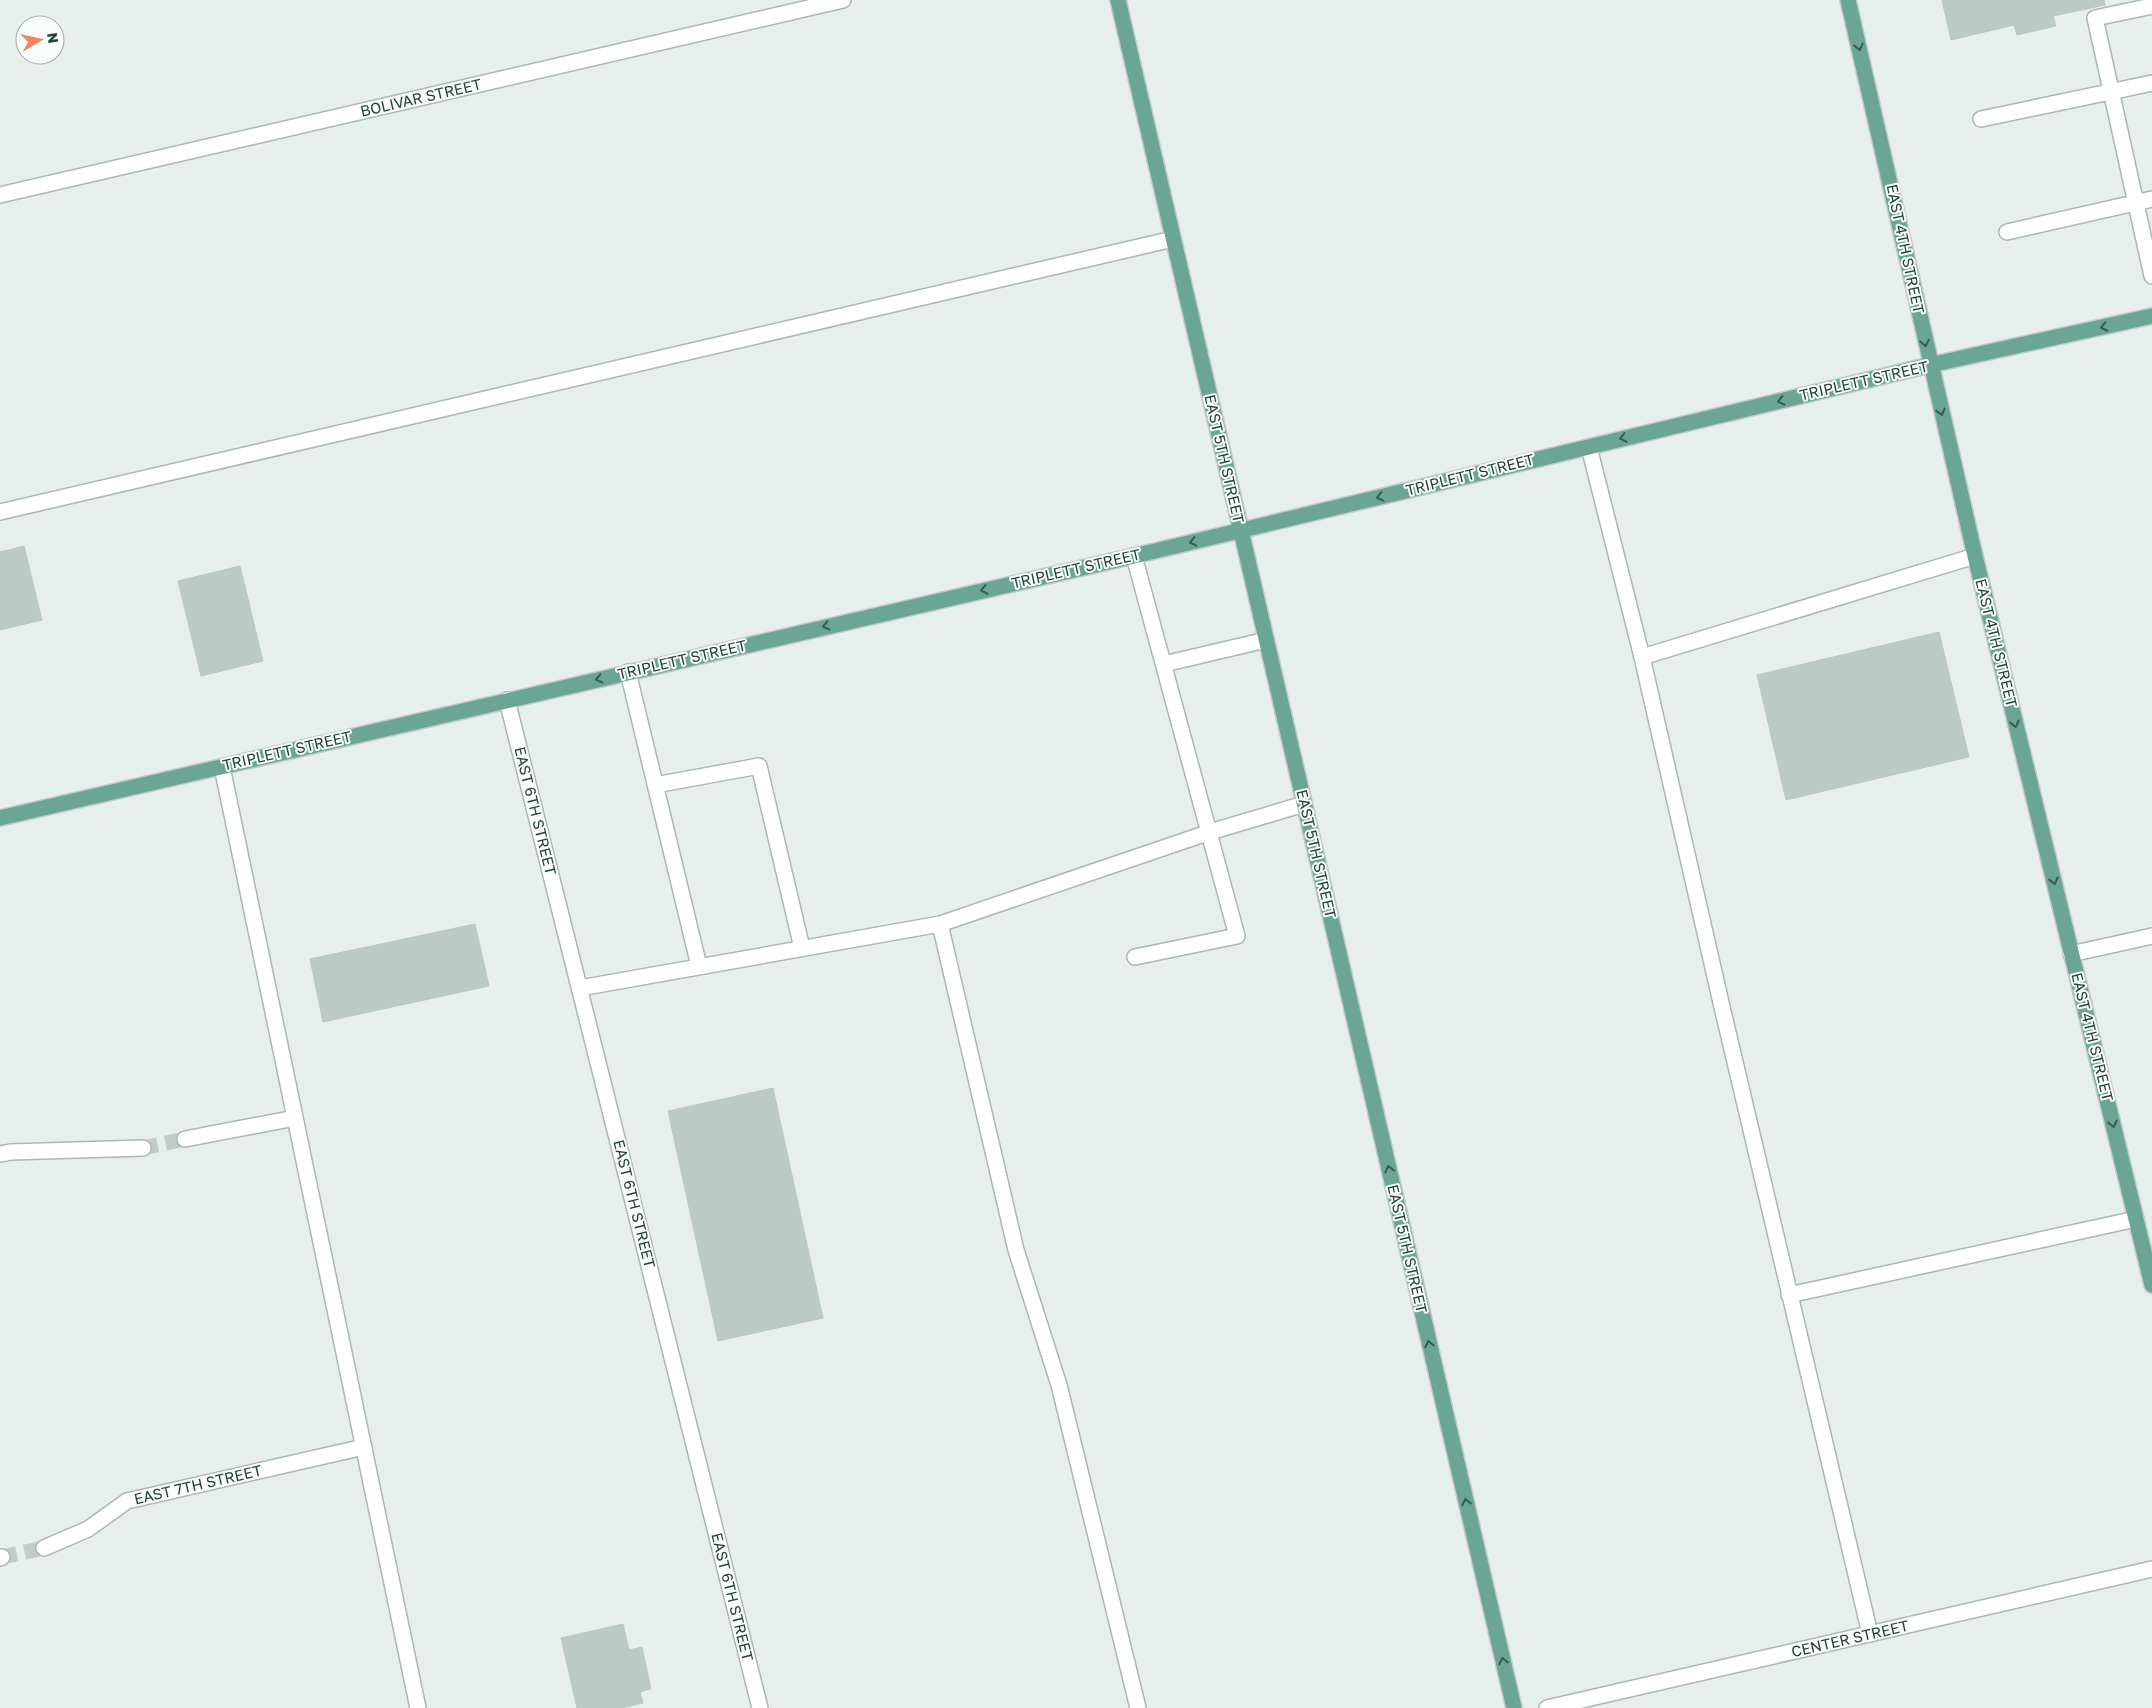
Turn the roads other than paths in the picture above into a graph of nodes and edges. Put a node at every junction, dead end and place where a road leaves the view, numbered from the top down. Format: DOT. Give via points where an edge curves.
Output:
graph roads {
  1 [pos="843,0"];
  2 [pos="1118,0"];
  3 [pos="1848,0"];
  4 [pos="2152,6"];
  5 [pos="2152,83"];
  6 [pos="2111,92"];
  7 [pos="1981,119"];
  8 [pos="0,195"];
  9 [pos="2152,199"];
  10 [pos="2136,203"];
  11 [pos="2007,232"];
  12 [pos="1173,239"];
  13 [pos="2152,276"];
  14 [pos="2152,316"];
  15 [pos="1930,365"];
  16 [pos="1589,446"];
  17 [pos="0,512"];
  18 [pos="1241,530"];
  19 [pos="1134,556"];
  20 [pos="1975,556"];
  21 [pos="1266,640"];
  22 [pos="1642,657"];
  23 [pos="1164,664"];
  24 [pos="628,672"];
  25 [pos="507,700"];
  26 [pos="222,767"];
  27 [pos="655,785"];
  28 [pos="1304,804"];
  29 [pos="0,818"];
  30 [pos="1210,832"];
  31 [pos="940,924"];
  32 [pos="2152,936"];
  33 [pos="802,948"];
  34 [pos="2071,954"];
  35 [pos="1136,957"];
  36 [pos="700,966"];
  37 [pos="580,988"];
  38 [pos="295,1118"];
  39 [pos="185,1139"];
  40 [pos="143,1148"];
  41 [pos="0,1154"];
  42 [pos="2136,1219"];
  43 [pos="2152,1285"];
  44 [pos="1789,1295"];
  45 [pos="364,1447"];
  46 [pos="44,1548"];
  47 [pos="2152,1569"];
  48 [pos="1870,1634"];
  49 [pos="418,1708"];
  50 [pos="760,1708"];
  51 [pos="1138,1708"];
  52 [pos="1514,1708"];
  53 [pos="1547,1708"];
  1 -- 8 [label="street, BOLIVAR STREET"];
  2 -- 12 [label="main road, EAST 5TH STREET"];
  3 -- 15 [label="main road, EAST 4TH STREET, one-way"];
  4 -- 6 [label="street" via="2095,18"];
  5 -- 6 [label="street"];
  6 -- 7 [label="street"];
  6 -- 10 [label="street"];
  9 -- 10 [label="street"];
  10 -- 11 [label="street"];
  10 -- 13 [label="street"];
  12 -- 17 [label="street"];
  12 -- 18 [label="main road, EAST 5TH STREET"];
  14 -- 15 [label="main road, TRIPLETT STREET, one-way"];
  15 -- 16 [label="main road, TRIPLETT STREET, one-way"];
  15 -- 20 [label="main road, EAST 4TH STREET, one-way"];
  16 -- 18 [label="main road, TRIPLETT STREET, one-way"];
  16 -- 22 [label="street"];
  18 -- 19 [label="main road, TRIPLETT STREET, one-way"];
  18 -- 21 [label="main road, EAST 5TH STREET"];
  19 -- 23 [label="street"];
  19 -- 24 [label="main road, TRIPLETT STREET, one-way"];
  20 -- 22 [label="street"];
  20 -- 34 [label="main road, EAST 4TH STREET, one-way"];
  21 -- 23 [label="street"];
  21 -- 28 [label="main road, EAST 5TH STREET"];
  22 -- 44 [label="street"];
  23 -- 30 [label="street"];
  24 -- 25 [label="main road, TRIPLETT STREET, one-way"];
  24 -- 27 [label="street"];
  25 -- 26 [label="main road, TRIPLETT STREET"];
  25 -- 37 [label="street, EAST 6TH STREET"];
  26 -- 29 [label="main road, TRIPLETT STREET"];
  26 -- 38 [label="street"];
  27 -- 33 [label="street" via="759,766"];
  27 -- 36 [label="street"];
  28 -- 30 [label="street"];
  52 -- 28 [label="main road, EAST 5TH STREET, one-way"];
  30 -- 31 [label="street"];
  30 -- 35 [label="street" via="1237,936"];
  31 -- 33 [label="street"];
  31 -- 51 [label="street" via="1016,1250 1058,1385"];
  32 -- 34 [label="street"];
  33 -- 36 [label="street"];
  34 -- 42 [label="main road, EAST 4TH STREET, one-way"];
  36 -- 37 [label="street"];
  37 -- 50 [label="street, EAST 6TH STREET"];
  38 -- 39 [label="street"];
  38 -- 45 [label="street"];
  40 -- 41 [label="street"];
  42 -- 43 [label="main road, EAST 4TH STREET"];
  42 -- 44 [label="street"];
  44 -- 48 [label="street"];
  45 -- 46 [label="street, EAST 7TH STREET" via="127,1501 88,1529"];
  45 -- 49 [label="street"];
  47 -- 48 [label="street, CENTER STREET"];
  48 -- 53 [label="street, CENTER STREET"];
}
